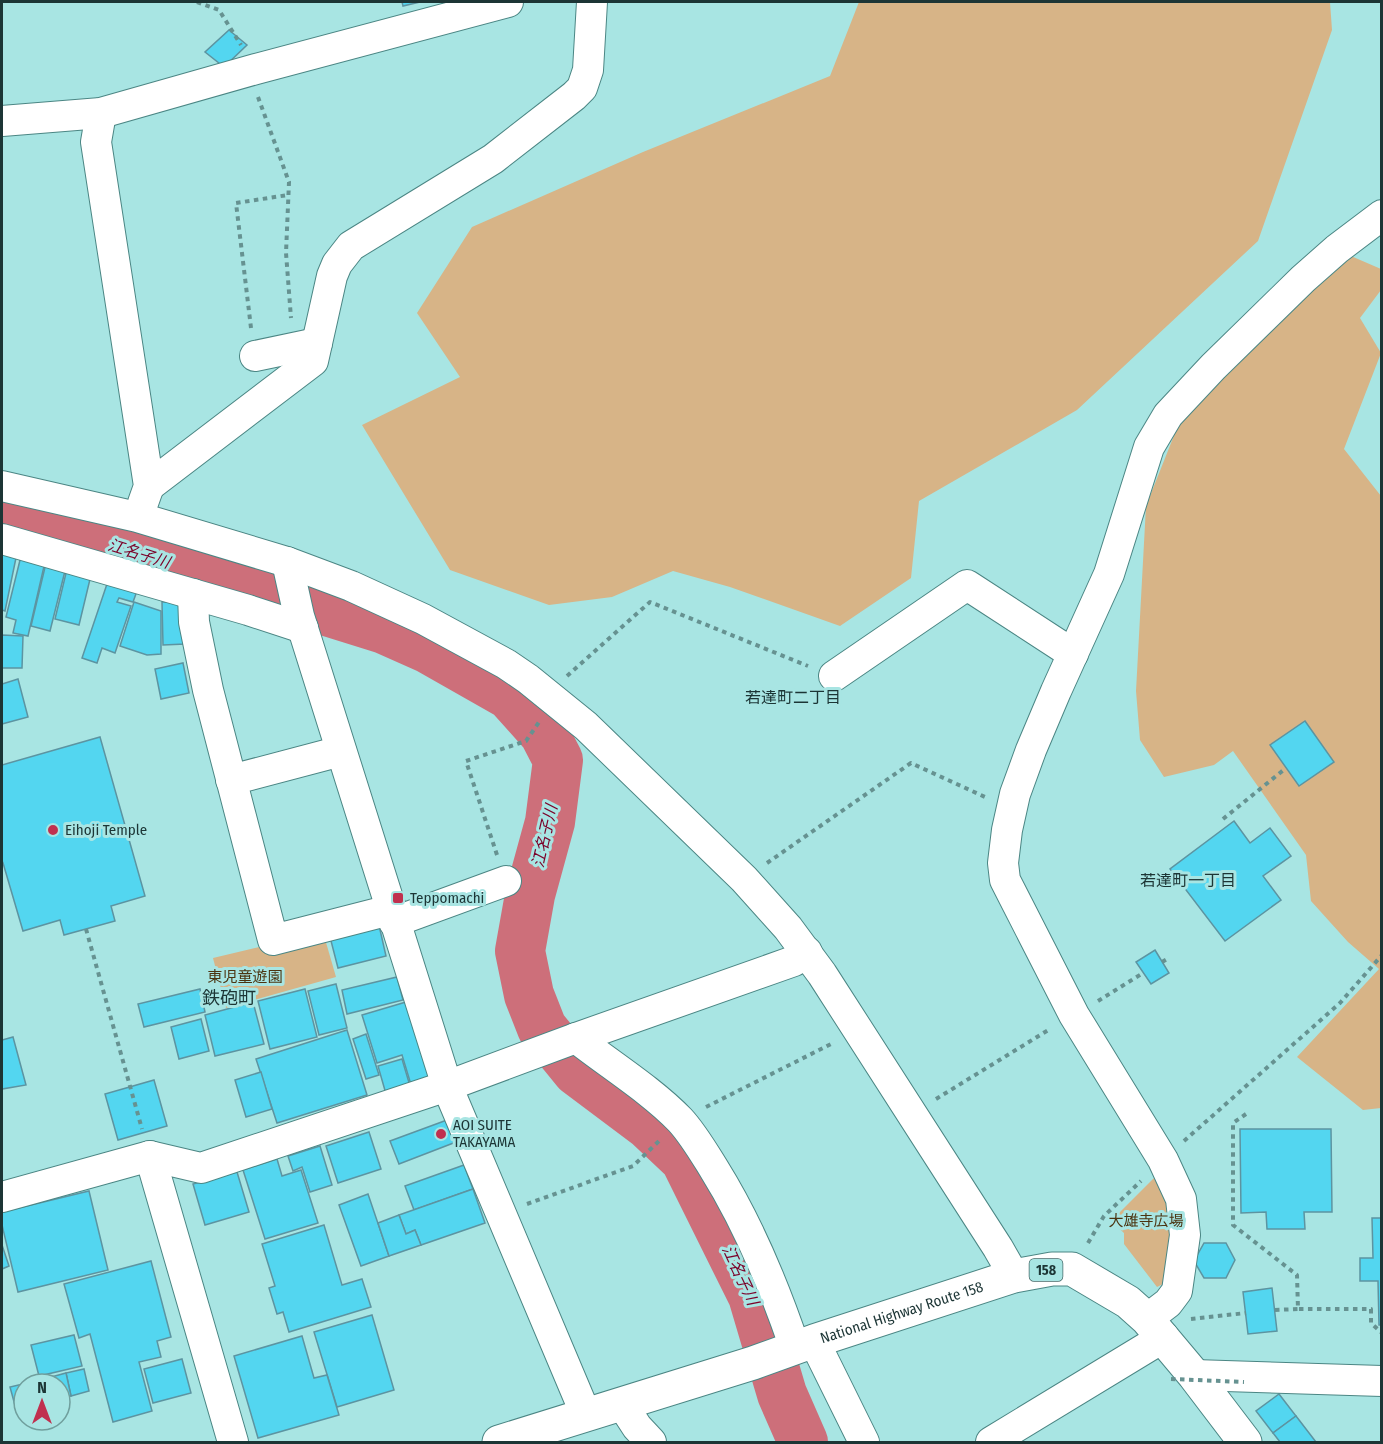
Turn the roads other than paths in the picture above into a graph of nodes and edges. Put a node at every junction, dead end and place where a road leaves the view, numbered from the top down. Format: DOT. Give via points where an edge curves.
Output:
graph roads {
  1 [pos="508,2"];
  2 [pos="592,2"];
  3 [pos="101,112"];
  4 [pos="2,121"];
  5 [pos="1382,215"];
  6 [pos="305,346"];
  7 [pos="255,356"];
  8 [pos="2,486"];
  9 [pos="149,486"];
  10 [pos="137,517"];
  11 [pos="2,539"];
  12 [pos="288,569"];
  13 [pos="193,594"];
  14 [pos="301,622"];
  15 [pos="1073,654"];
  16 [pos="834,676"];
  17 [pos="341,751"];
  18 [pos="231,780"];
  19 [pos="506,881"];
  20 [pos="392,916"];
  21 [pos="807,952"];
  22 [pos="576,1038"];
  23 [pos="447,1086"];
  24 [pos="150,1156"];
  25 [pos="2,1197"];
  26 [pos="1014,1276"];
  27 [pos="1154,1326"];
  28 [pos="798,1346"];
  29 [pos="1183,1377"];
  30 [pos="1382,1380"];
  31 [pos="621,1404"];
  32 [pos="586,1415"];
  33 [pos="233,1443"];
  34 [pos="499,1443"];
  35 [pos="651,1443"];
  36 [pos="864,1443"];
  37 [pos="991,1443"];
  38 [pos="1245,1443"];
  1 -- 3 [label="street"];
  2 -- 6 [label="street" via="588,70 582,88 493,159 351,246 332,276"];
  3 -- 4 [label="street"];
  3 -- 9 [label="street" via="96,142"];
  5 -- 15 [label="street" via="1303,279 1168,415 1149,447 1109,574"];
  6 -- 7 [label="street"];
  6 -- 9 [label="street" via="313,361"];
  8 -- 10 [label="street"];
  9 -- 10 [label="street"];
  10 -- 12 [label="street"];
  11 -- 13 [label="street"];
  12 -- 14 [label="street"];
  12 -- 21 [label="street" via="351,586 423,619 506,664 551,697 744,879"];
  13 -- 14 [label="street"];
  13 -- 18 [label="street" via="194,622"];
  14 -- 17 [label="street"];
  15 -- 16 [label="street" via="967,585"];
  15 -- 27 [label="street" via="1016,794 1003,862 1005,880 1074,1015 1163,1160 1181,1198 1185,1235 1177,1291"];
  17 -- 18 [label="street"];
  17 -- 20 [label="street"];
  18 -- 20 [label="street" via="273,940"];
  19 -- 20 [label="street"];
  20 -- 23 [label="street"];
  21 -- 22 [label="street" via="794,961"];
  21 -- 26 [label="street"];
  22 -- 23 [label="street"];
  22 -- 28 [label="street" via="680,1121 705,1154 739,1211"];
  23 -- 24 [label="street" via="201,1168"];
  23 -- 32 [label="street"];
  24 -- 25 [label="street"];
  24 -- 33 [label="street"];
  26 -- 27 [label="highway, National Highway Route 158 / 158" via="1072,1269 1128,1302"];
  26 -- 28 [label="highway, National Highway Route 158 / 158"];
  27 -- 29 [label="highway, National Highway Route 158 / 158"];
  27 -- 37 [label="street"];
  28 -- 31 [label="highway, National Highway Route 158 / 158"];
  28 -- 36 [label="street"];
  29 -- 30 [label="street"];
  29 -- 38 [label="highway, National Highway Route 158 / 158"];
  31 -- 32 [label="highway, National Highway Route 158 / 158"];
  31 -- 35 [label="street"];
  32 -- 34 [label="highway, National Highway Route 158 / 158"];
}
